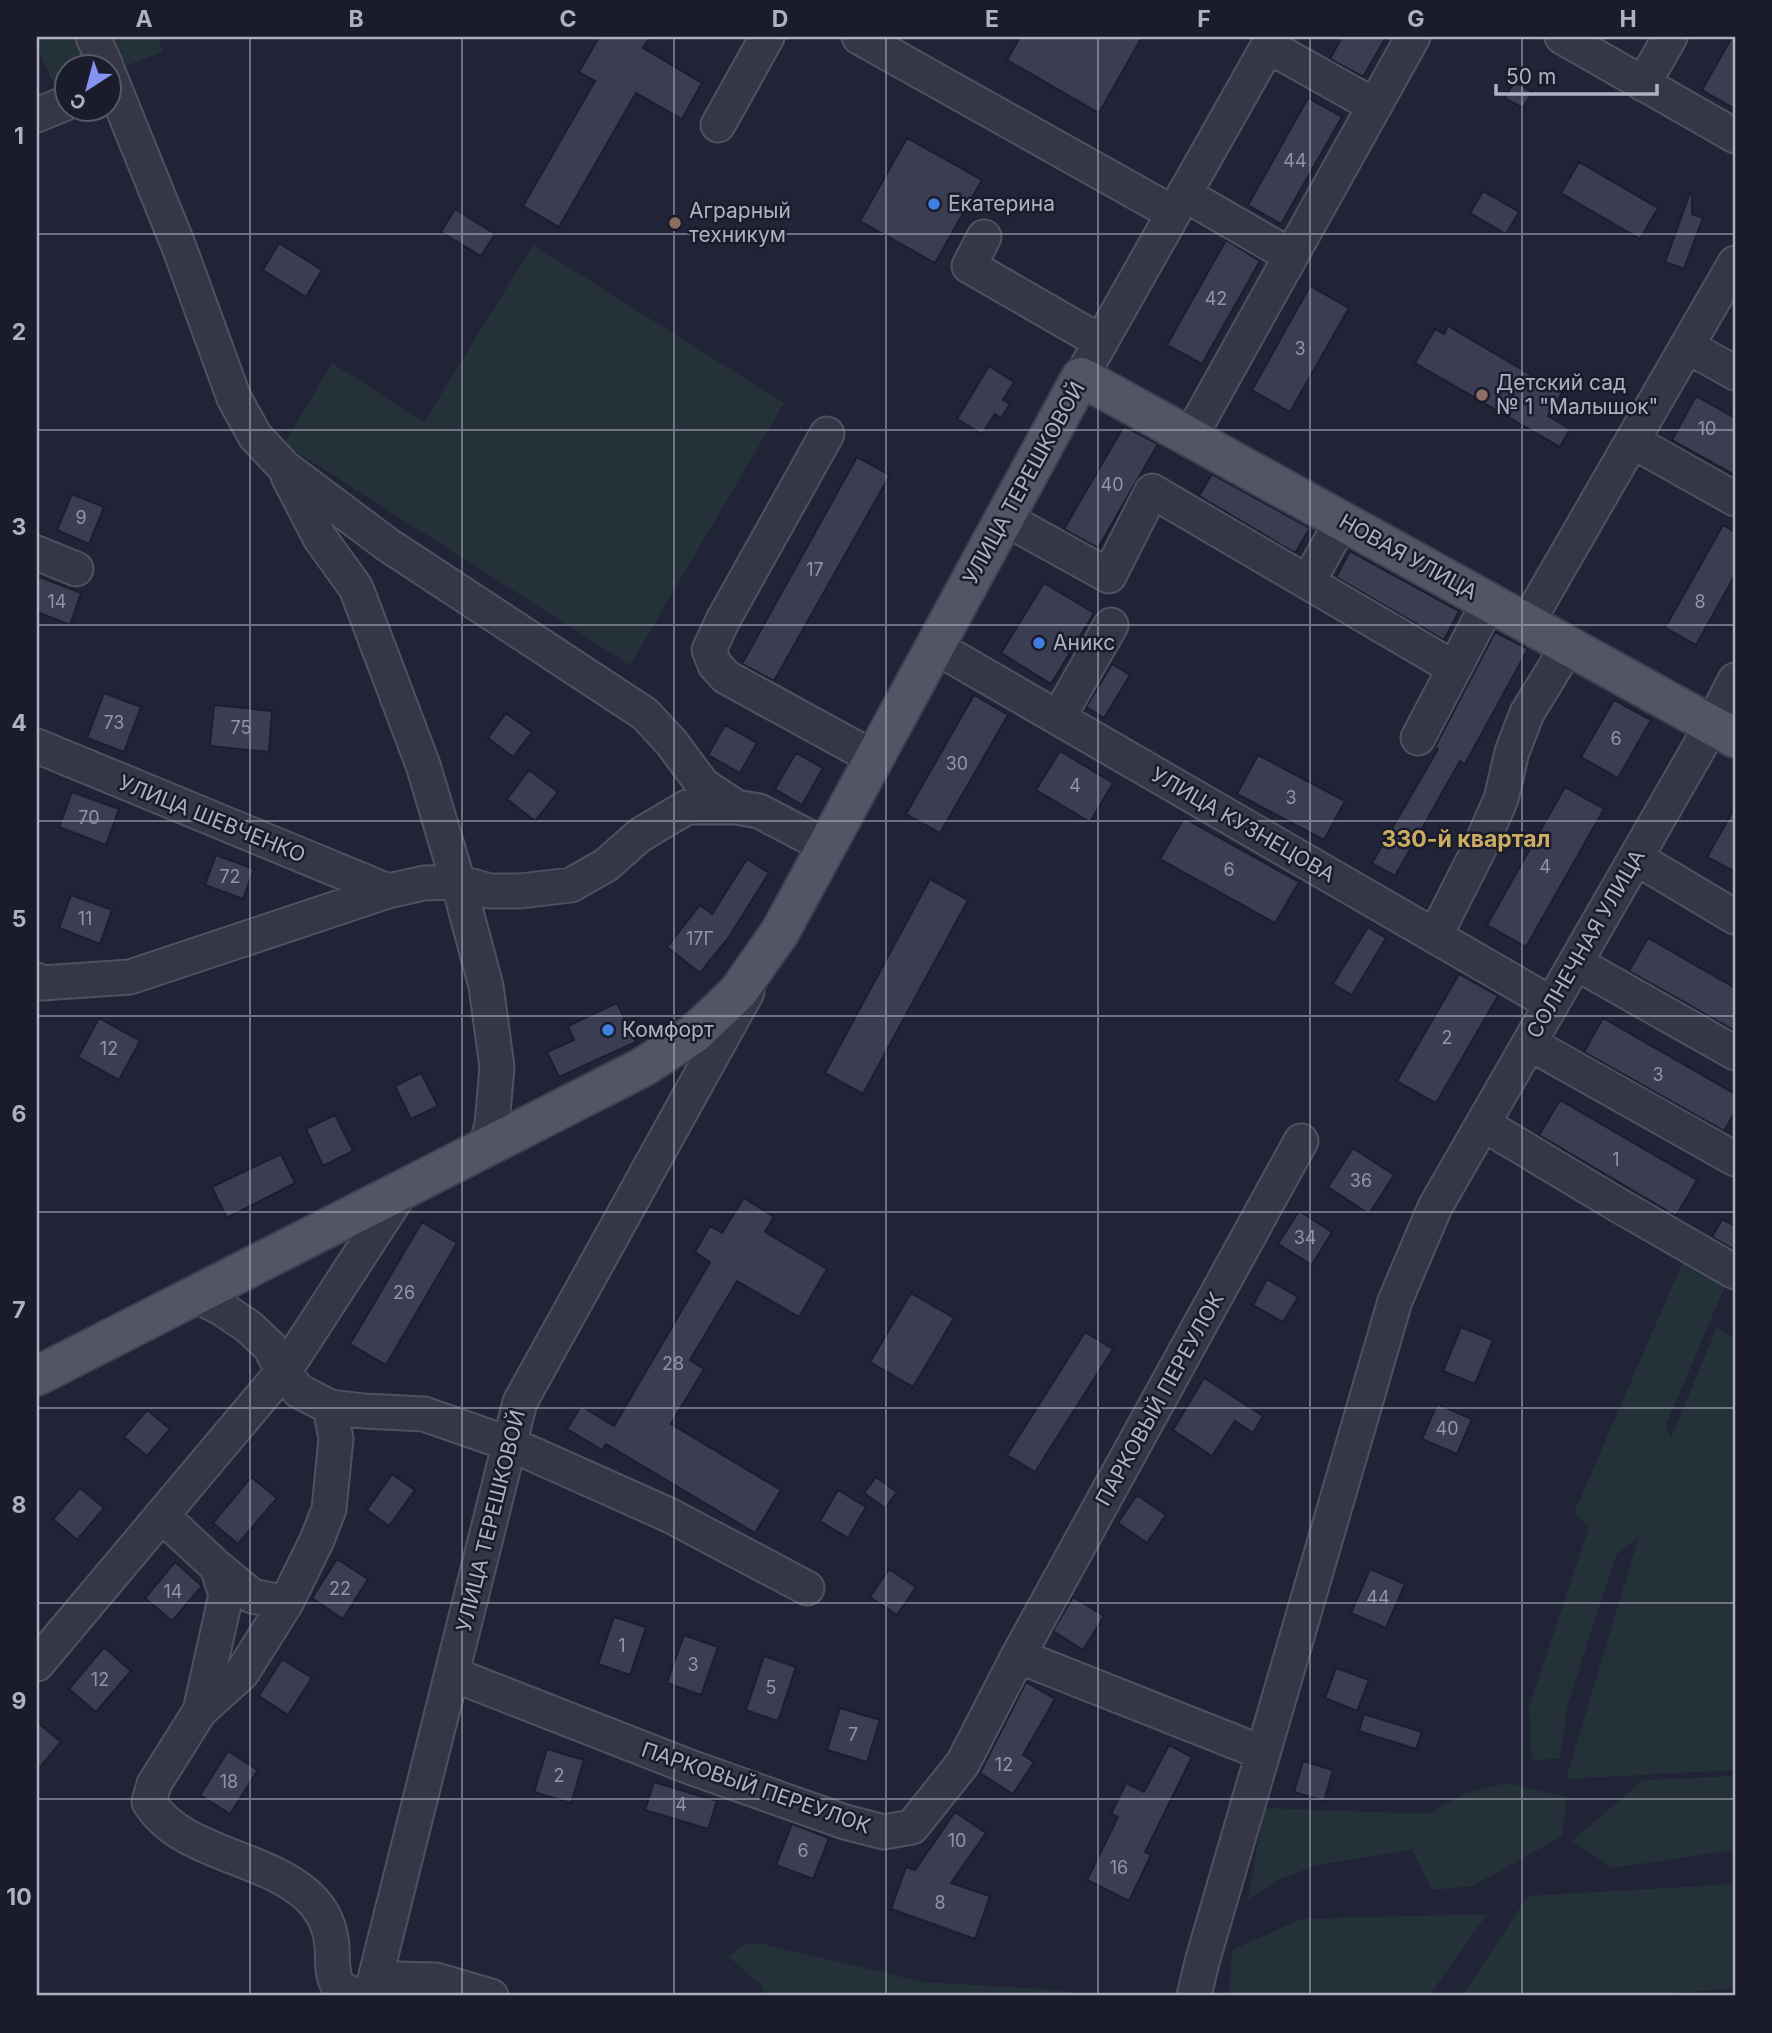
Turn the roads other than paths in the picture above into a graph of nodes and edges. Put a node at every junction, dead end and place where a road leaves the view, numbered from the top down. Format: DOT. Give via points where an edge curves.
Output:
graph roads {
  1 [pos="767,37"];
  2 [pos="859,37"];
  3 [pos="1413,37"];
  4 [pos="1562,37"];
  5 [pos="1670,37"];
  6 [pos="1270,41"];
  7 [pos="1643,84"];
  8 [pos="1375,106"];
  9 [pos="122,109"];
  10 [pos="718,124"];
  11 [pos="1735,136"];
  12 [pos="1179,204"];
  13 [pos="984,237"];
  14 [pos="1291,256"];
  15 [pos="1735,265"];
  16 [pos="1101,342"];
  17 [pos="1687,346"];
  18 [pos="1735,373"];
  19 [pos="1082,377"];
  20 [pos="827,434"];
  21 [pos="1190,437"];
  22 [pos="1632,441"];
  23 [pos="284,467"];
  24 [pos="1735,499"];
  25 [pos="1004,517"];
  26 [pos="1342,521"];
  27 [pos="37,553"];
  28 [pos="76,569"];
  29 [pos="1308,582"];
  30 [pos="1489,602"];
  31 [pos="1527,623"];
  32 [pos="1111,625"];
  33 [pos="934,646"];
  34 [pos="1569,646"];
  35 [pos="1454,668"];
  36 [pos="1735,680"];
  37 [pos="1058,718"];
  38 [pos="1724,731"];
  39 [pos="1418,738"];
  40 [pos="37,746"];
  41 [pos="874,758"];
  42 [pos="736,807"];
  43 [pos="826,846"];
  44 [pos="1636,858"];
  45 [pos="458,882"];
  46 [pos="388,891"];
  47 [pos="1735,917"];
  48 [pos="780,932"];
  49 [pos="1435,936"];
  50 [pos="1576,963"];
  51 [pos="37,980"];
  52 [pos="1552,1004"];
  53 [pos="1530,1043"];
  54 [pos="1735,1053"];
  55 [pos="1483,1124"];
  56 [pos="1301,1142"];
  57 [pos="486,1147"];
  58 [pos="1735,1159"];
  59 [pos="401,1190"];
  60 [pos="1735,1272"];
  61 [pos="196,1295"];
  62 [pos="283,1372"];
  63 [pos="37,1376"];
  64 [pos="330,1407"];
  65 [pos="510,1444"];
  66 [pos="162,1516"];
  67 [pos="217,1567"];
  68 [pos="807,1588"];
  69 [pos="286,1602"];
  70 [pos="1018,1656"];
  71 [pos="37,1664"];
  72 [pos="452,1674"];
  73 [pos="200,1711"];
  74 [pos="1263,1754"];
  75 [pos="365,1993"];
  76 [pos="491,1996"];
  77 [pos="1194,1996"];
  1 -- 10 [label="street"];
  2 -- 12 [label="street"];
  3 -- 8 [label="street"];
  4 -- 7 [label="street"];
  5 -- 7 [label="street"];
  6 -- 8 [label="street"];
  6 -- 12 [label="street, УЛИЦА ТЕРЕШКОВОЙ"];
  7 -- 11 [label="street"];
  8 -- 14 [label="street"];
  9 -- 23 [label="street" via="234,398 255,436"];
  12 -- 14 [label="street"];
  12 -- 16 [label="street, УЛИЦА ТЕРЕШКОВОЙ"];
  13 -- 16 [label="street" via="969,266"];
  14 -- 21 [label="street"];
  15 -- 17 [label="street"];
  16 -- 19 [label="street, УЛИЦА ТЕРЕШКОВОЙ"];
  17 -- 18 [label="street"];
  17 -- 22 [label="street"];
  19 -- 21 [label="main road, НОВАЯ УЛИЦА"];
  19 -- 25 [label="main road, УЛИЦА ТЕРЕШКОВОЙ"];
  20 -- 41 [label="street" via="709,650 726,677"];
  21 -- 26 [label="main road, НОВАЯ УЛИЦА"];
  22 -- 24 [label="street"];
  22 -- 31 [label="street"];
  23 -- 42 [label="street" via="388,545 645,714 703,785"];
  23 -- 45 [label="street" via="320,538 356,588 423,765"];
  25 -- 29 [label="street" via="1109,576 1152,491"];
  25 -- 33 [label="main road, УЛИЦА ТЕРЕШКОВОЙ"];
  26 -- 29 [label="street"];
  26 -- 30 [label="main road, НОВАЯ УЛИЦА"];
  27 -- 28 [label="street"];
  29 -- 35 [label="street"];
  30 -- 31 [label="main road, НОВАЯ УЛИЦА"];
  30 -- 35 [label="street"];
  31 -- 34 [label="main road, НОВАЯ УЛИЦА"];
  32 -- 37 [label="street"];
  33 -- 37 [label="street, УЛИЦА КУЗНЕЦОВА"];
  33 -- 41 [label="main road, УЛИЦА ТЕРЕШКОВОЙ"];
  34 -- 38 [label="main road, НОВАЯ УЛИЦА"];
  34 -- 49 [label="street" via="1527,713 1501,799"];
  35 -- 39 [label="street"];
  36 -- 38 [label="street, СОЛНЕЧНАЯ УЛИЦА"];
  37 -- 49 [label="street, УЛИЦА КУЗНЕЦОВА"];
  38 -- 44 [label="street, СОЛНЕЧНАЯ УЛИЦА"];
  40 -- 46 [label="street, УЛИЦА ШЕВЧЕНКО"];
  41 -- 43 [label="main road, УЛИЦА ТЕРЕШКОВОЙ"];
  42 -- 43 [label="street" via="759,811"];
  42 -- 45 [label="street" via="687,807 571,886 490,891"];
  43 -- 48 [label="main road, УЛИЦА ТЕРЕШКОВОЙ"];
  44 -- 47 [label="street"];
  44 -- 50 [label="street, СОЛНЕЧНАЯ УЛИЦА"];
  45 -- 46 [label="street"];
  45 -- 57 [label="street" via="486,986 497,1067"];
  46 -- 51 [label="street" via="130,977"];
  48 -- 57 [label="main road, УЛИЦА ТЕРЕШКОВОЙ" via="738,992 694,1034 643,1067"];
  48 -- 65 [label="street, УЛИЦА ТЕРЕШКОВОЙ" via="520,1402"];
  49 -- 52 [label="street, УЛИЦА КУЗНЕЦОВА"];
  50 -- 52 [label="street, СОЛНЕЧНАЯ УЛИЦА"];
  50 -- 54 [label="street"];
  52 -- 53 [label="street, СОЛНЕЧНАЯ УЛИЦА"];
  53 -- 55 [label="street, СОЛНЕЧНАЯ УЛИЦА"];
  53 -- 58 [label="street"];
  55 -- 60 [label="street"];
  55 -- 74 [label="street, СОЛНЕЧНАЯ УЛИЦА" via="1435,1207 1395,1301"];
  56 -- 70 [label="street, ПАРКОВЫЙ ПЕРЕУЛОК"];
  57 -- 59 [label="main road, УЛИЦА ТЕРЕШКОВОЙ"];
  59 -- 61 [label="main road, УЛИЦА ТЕРЕШКОВОЙ"];
  59 -- 62 [label="street"];
  61 -- 62 [label="street" via="249,1327 270,1347"];
  61 -- 63 [label="main road, УЛИЦА ТЕРЕШКОВОЙ"];
  62 -- 64 [label="street" via="299,1391"];
  62 -- 66 [label="street"];
  64 -- 65 [label="street" via="424,1414"];
  64 -- 69 [label="street" via="336,1440 329,1509"];
  65 -- 68 [label="street" via="669,1515"];
  65 -- 72 [label="street, УЛИЦА ТЕРЕШКОВОЙ"];
  66 -- 67 [label="street"];
  66 -- 71 [label="street"];
  67 -- 69 [label="street" via="252,1596"];
  67 -- 73 [label="street" via="226,1595"];
  69 -- 73 [label="street" via="242,1674"];
  70 -- 72 [label="street, ПАРКОВЫЙ ПЕРЕУЛОК" via="964,1763 912,1827 884,1832 690,1767"];
  70 -- 74 [label="street"];
  72 -- 75 [label="street, УЛИЦА ТЕРЕШКОВОЙ"];
  73 -- 75 [label="street" via="154,1784 149,1802 158,1816 196,1841 275,1874 308,1896 325,1916 339,1986"];
  74 -- 77 [label="street"];
  75 -- 76 [label="street" via="399,1979 436,1980"];
}
